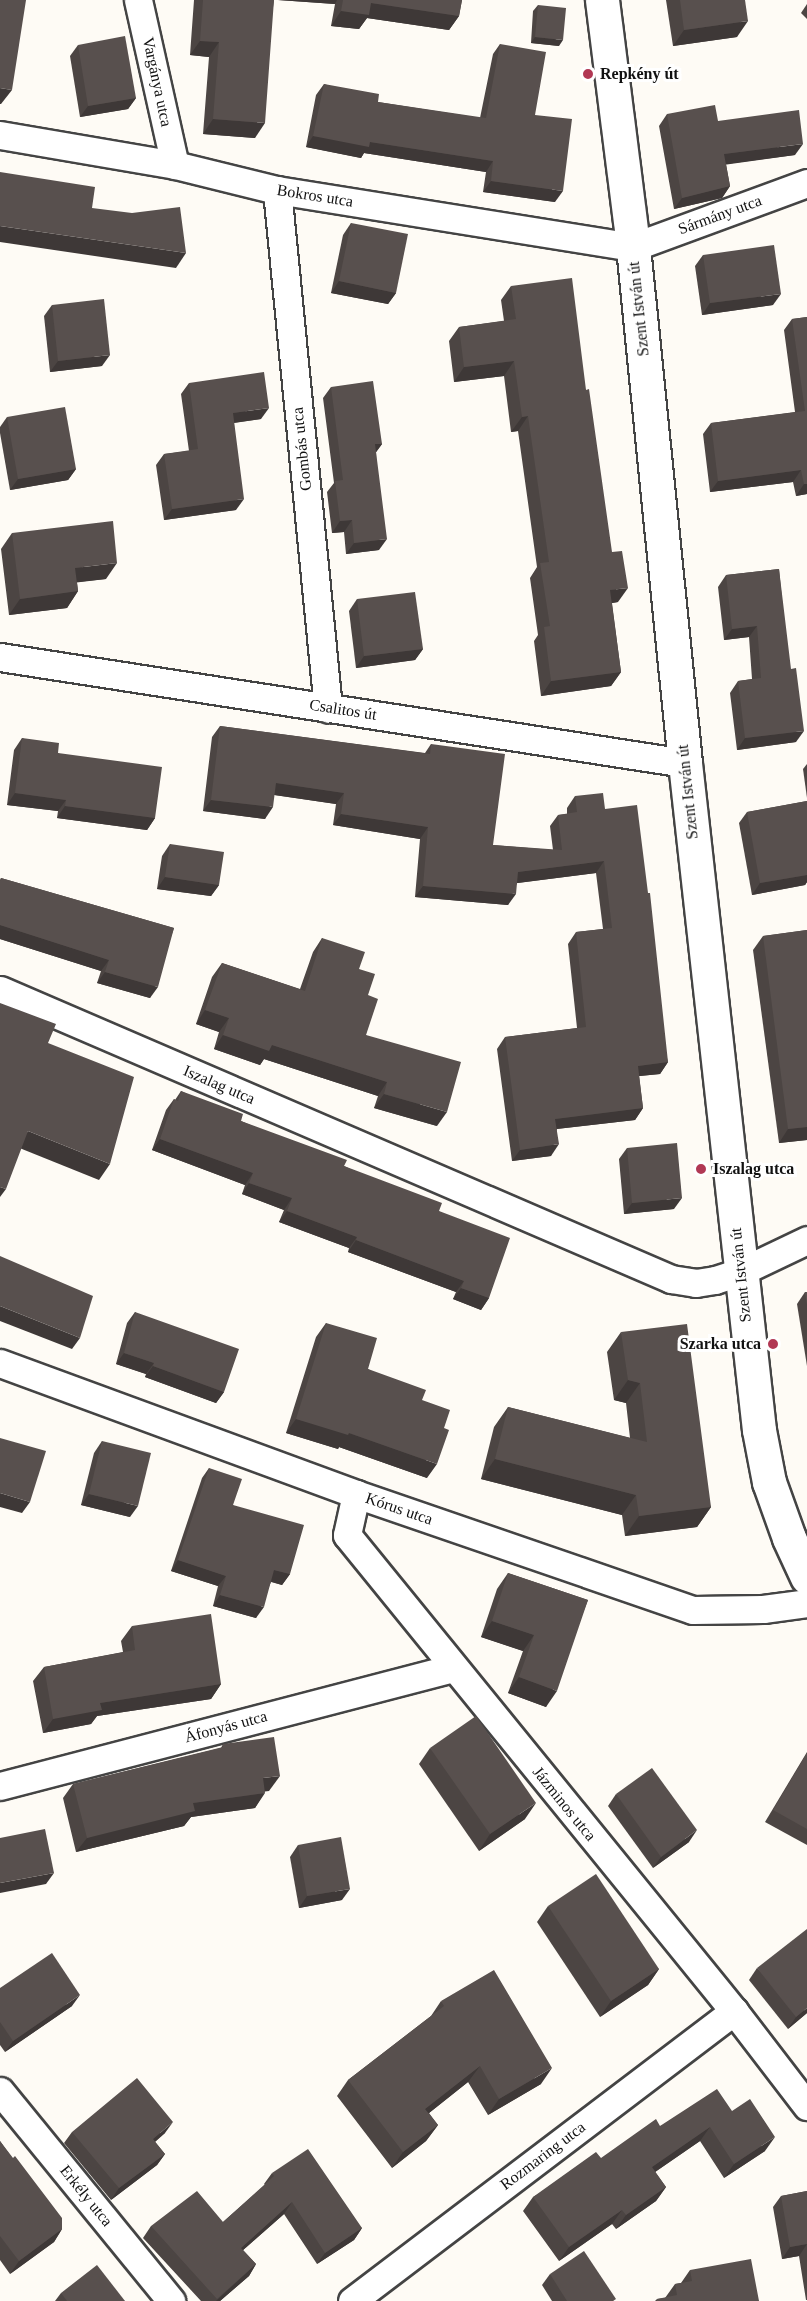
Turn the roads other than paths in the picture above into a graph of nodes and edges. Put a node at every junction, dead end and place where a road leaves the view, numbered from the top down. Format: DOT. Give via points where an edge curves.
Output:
graph roads {
  1 [pos="138,0"];
  2 [pos="602,0"];
  3 [pos="0,135"];
  4 [pos="175,165"];
  5 [pos="807,183"];
  6 [pos="277,190"];
  7 [pos="633,247"];
  8 [pos="0,657"];
  9 [pos="328,708"];
  10 [pos="685,763"];
  11 [pos="0,990"];
  12 [pos="807,1240"];
  13 [pos="740,1272"];
  14 [pos="0,1363"];
  15 [pos="356,1494"];
  16 [pos="807,1577"];
  17 [pos="807,1603"];
  18 [pos="453,1668"];
  19 [pos="0,1786"];
  20 [pos="734,2011"];
  21 [pos="0,2091"];
  22 [pos="807,2106"];
  23 [pos="171,2301"];
  24 [pos="352,2301"];
  1 -- 4 [label="street, Vargánya utca"];
  2 -- 7 [label="street, Szent István út"];
  3 -- 4 [label="street, Bokros utca"];
  4 -- 6 [label="street, Bokros utca"];
  5 -- 7 [label="street, Sármány utca"];
  6 -- 7 [label="street, Bokros utca"];
  6 -- 9 [label="street, Gombás utca"];
  7 -- 10 [label="street, Szent István út"];
  8 -- 9 [label="street, Csalitos út"];
  9 -- 10 [label="street, Csalitos út"];
  10 -- 13 [label="street, Szent István út"];
  11 -- 13 [label="street, Iszalag utca" via="671,1279 696,1283"];
  12 -- 13 [label="street"];
  13 -- 16 [label="street, Szent István út" via="769,1482"];
  14 -- 15 [label="street, Kórus utca"];
  15 -- 17 [label="street, Kórus utca" via="693,1610"];
  15 -- 18 [label="street, Jázminos utca" via="347,1535"];
  18 -- 19 [label="street, Áfonyás utca"];
  18 -- 20 [label="street, Jázminos utca"];
  20 -- 22 [label="street, Jázminos utca"];
  20 -- 24 [label="street, Rozmaring utca"];
  21 -- 23 [label="street, Erkély utca"];
}
